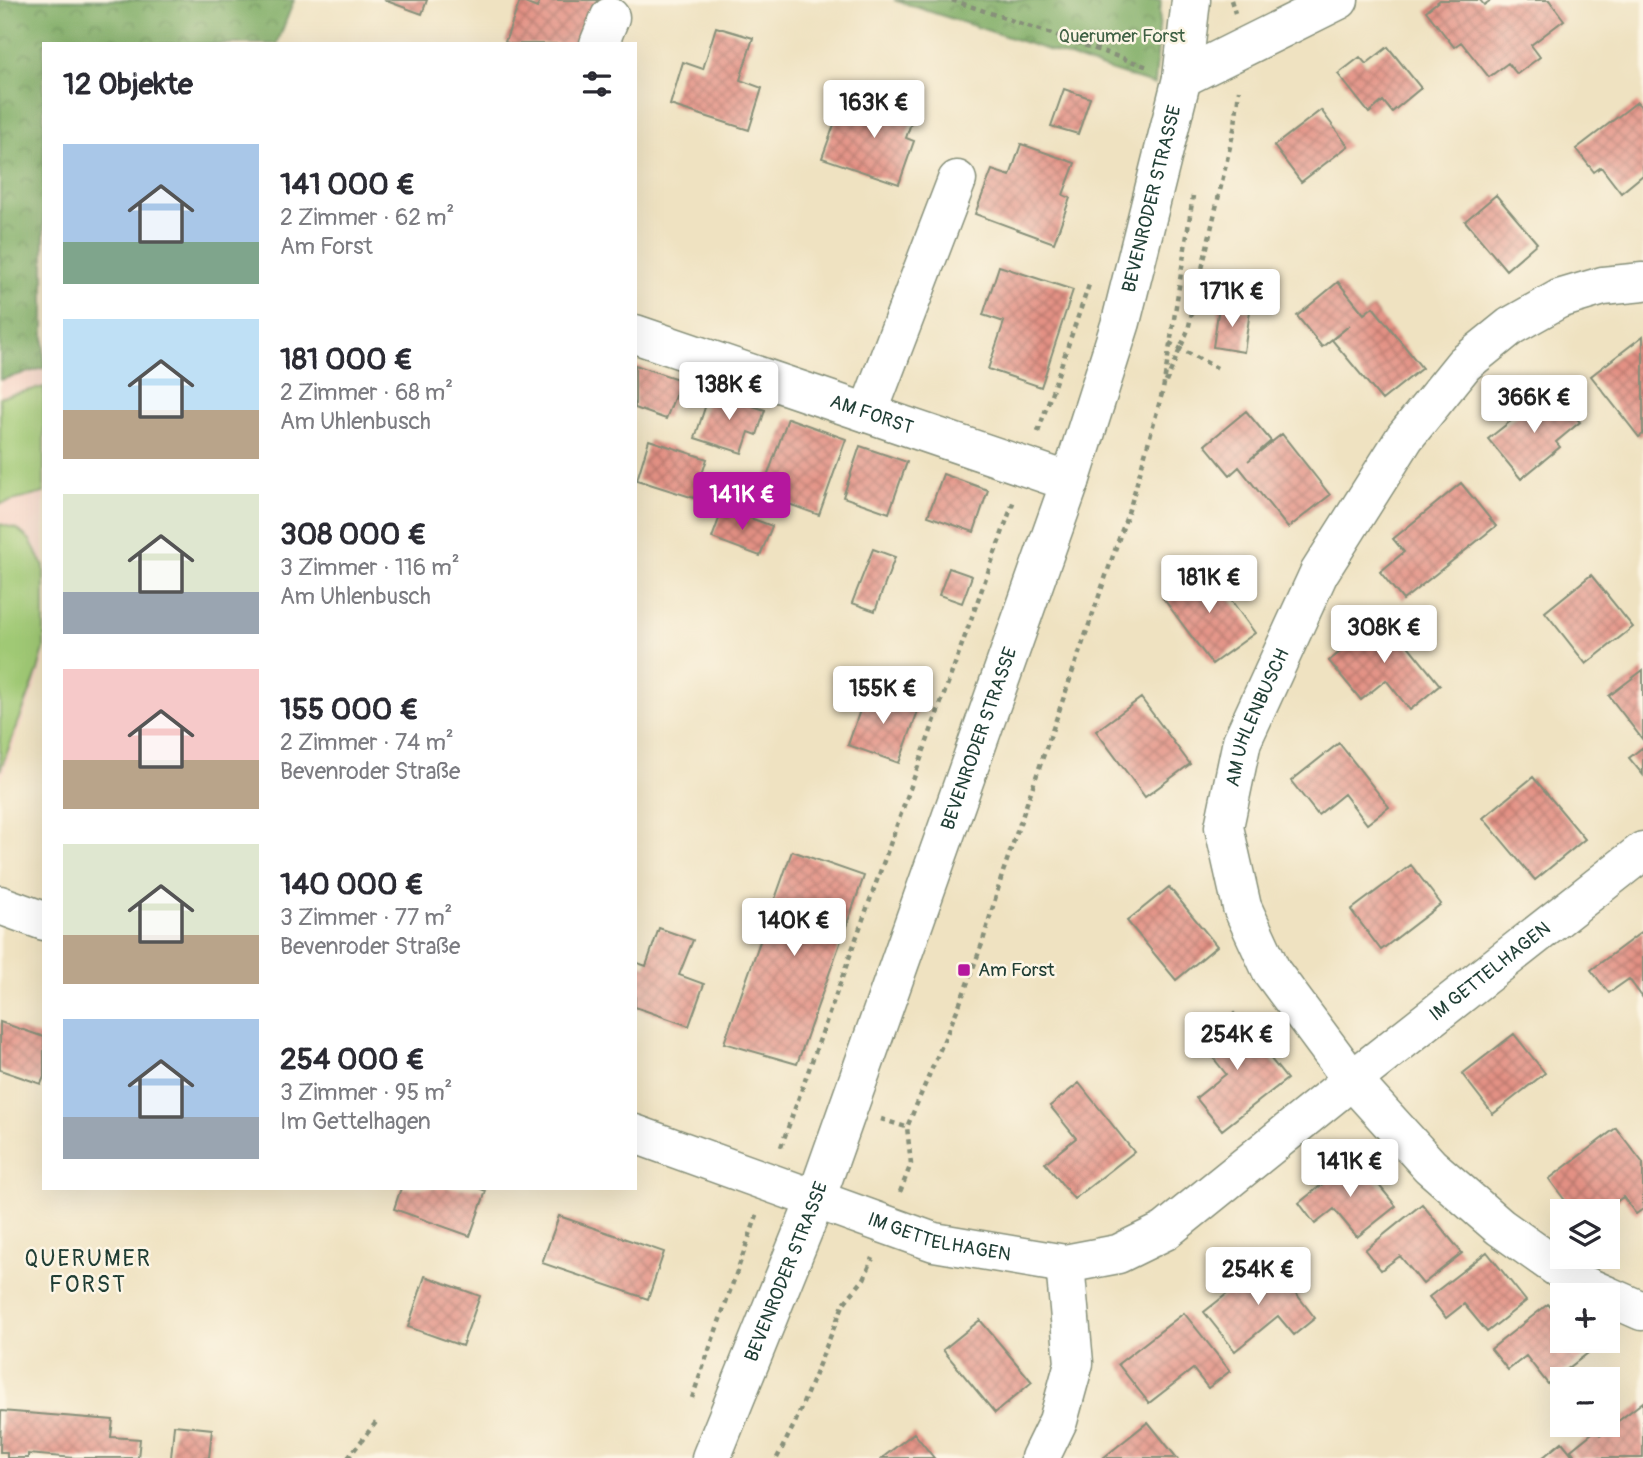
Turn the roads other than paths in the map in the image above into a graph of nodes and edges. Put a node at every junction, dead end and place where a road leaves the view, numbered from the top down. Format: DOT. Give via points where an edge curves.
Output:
graph roads {
  1 [pos="1191,0"];
  2 [pos="1339,0"];
  3 [pos="1182,78"];
  4 [pos="957,180"];
  5 [pos="1643,282"];
  6 [pos="637,335"];
  7 [pos="868,413"];
  8 [pos="1070,482"];
  9 [pos="1638,865"];
  10 [pos="0,905"];
  11 [pos="42,920"];
  12 [pos="1352,1080"];
  13 [pos="637,1135"];
  14 [pos="816,1199"];
  15 [pos="1065,1264"];
  16 [pos="1579,1283"];
  17 [pos="711,1458"];
  18 [pos="1040,1458"];
  1 -- 3 [label="street, BEVENRODER STRASSE"];
  2 -- 3 [label="street"];
  3 -- 8 [label="street, BEVENRODER STRASSE" via="1121,322"];
  4 -- 7 [label="street"];
  5 -- 12 [label="street, AM UHLENBUSCH" via="1603,286 1559,299 1511,326 1464,364 1405,437 1319,573 1242,741 1224,827 1242,907 1272,972"];
  6 -- 7 [label="street, AM FORST"];
  7 -- 8 [label="street, AM FORST"];
  8 -- 14 [label="street, BEVENRODER STRASSE"];
  9 -- 12 [label="street, IM GETTELHAGEN"];
  10 -- 11 [label="street"];
  12 -- 15 [label="street, IM GETTELHAGEN" via="1165,1231 1118,1254"];
  12 -- 16 [label="street" via="1430,1166 1500,1227"];
  13 -- 14 [label="street"];
  14 -- 15 [label="street, IM GETTELHAGEN" via="934,1242"];
  14 -- 17 [label="street, BEVENRODER STRASSE"];
  15 -- 18 [label="street" via="1074,1363 1058,1421"];
}
